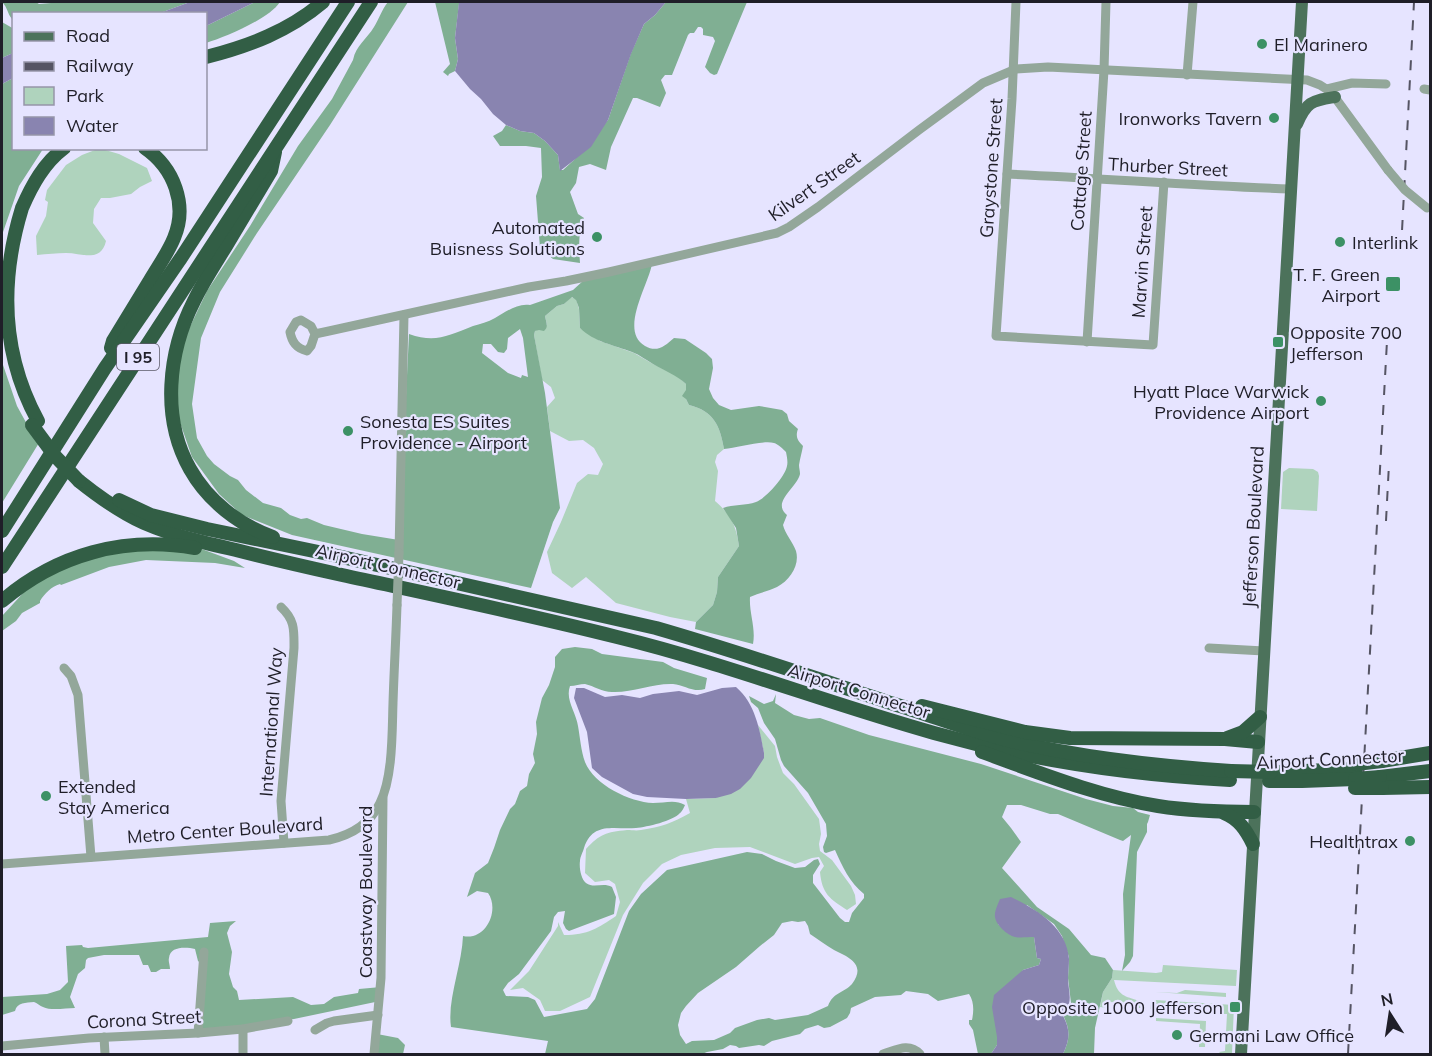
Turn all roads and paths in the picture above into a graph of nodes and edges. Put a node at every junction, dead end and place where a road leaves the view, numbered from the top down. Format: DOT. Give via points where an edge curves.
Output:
graph roads {
  1 [pos="323,2"];
  2 [pos="348,2"];
  3 [pos="371,2"];
  4 [pos="1016,2"];
  5 [pos="1106,2"];
  6 [pos="1192,2"];
  7 [pos="1302,2"];
  8 [pos="207,57"];
  9 [pos="1013,70"];
  10 [pos="1104,70"];
  11 [pos="1187,75"];
  12 [pos="1298,79"];
  13 [pos="1386,84"];
  14 [pos="1331,93"];
  15 [pos="1295,128"];
  16 [pos="275,147"];
  17 [pos="47,150"];
  18 [pos="62,150"];
  19 [pos="147,150"];
  20 [pos="1007,174"];
  21 [pos="1096,180"];
  22 [pos="1164,182"];
  23 [pos="1291,189"];
  24 [pos="1429,209"];
  25 [pos="2,248"];
  26 [pos="404,315"];
  27 [pos="315,334"];
  28 [pos="1087,342"];
  29 [pos="2,348"];
  30 [pos="105,368"];
  31 [pos="35,423"];
  32 [pos="81,478"];
  33 [pos="2,531"];
  34 [pos="333,555"];
  35 [pos="286,562"];
  36 [pos="2,567"];
  37 [pos="2,601"];
  38 [pos="281,607"];
  39 [pos="1209,648"];
  40 [pos="1264,651"];
  41 [pos="64,668"];
  42 [pos="869,695"];
  43 [pos="1260,717"];
  44 [pos="913,727"];
  45 [pos="1225,739"];
  46 [pos="1258,742"];
  47 [pos="1431,753"];
  48 [pos="1431,762"];
  49 [pos="1431,771"];
  50 [pos="1382,773"];
  51 [pos="1231,775"];
  52 [pos="1355,775"];
  53 [pos="1272,778"];
  54 [pos="1431,787"];
  55 [pos="383,796"];
  56 [pos="1222,812"];
  57 [pos="1254,812"];
  58 [pos="284,843"];
  59 [pos="1253,844"];
  60 [pos="92,857"];
  61 [pos="2,864"];
  62 [pos="204,952"];
  63 [pos="378,1015"];
  64 [pos="288,1021"];
  65 [pos="243,1029"];
  66 [pos="315,1030"];
  67 [pos="198,1033"];
  68 [pos="104,1037"];
  69 [pos="5,1049"];
  70 [pos="105,1054"];
  71 [pos="243,1054"];
  72 [pos="374,1054"];
  73 [pos="883,1054"];
  74 [pos="920,1054"];
  75 [pos="1241,1054"];
  1 -- 8 [label="highway" via="267,37"];
  2 -- 30 [label="highway, I 95"];
  3 -- 16 [label="highway, I 95"];
  4 -- 9 [label="street, Graystone Street"];
  5 -- 10 [label="street, Cottage Street"];
  6 -- 11 [label="street"];
  7 -- 12 [label="main road, Jefferson Boulevard"];
  9 -- 10 [label="street, Kilvert Street"];
  9 -- 20 [label="street, Graystone Street"];
  9 -- 26 [label="street, Kilvert Street" via="977,88 818,207 777,233"];
  10 -- 11 [label="street, Kilvert Street"];
  10 -- 21 [label="street, Cottage Street"];
  11 -- 12 [label="street, Kilvert Street"];
  12 -- 14 [label="street, Kilvert Street"];
  12 -- 15 [label="main road, Jefferson Boulevard"];
  13 -- 14 [label="street" via="1352,83"];
  14 -- 15 [label="main road" via="1307,106"];
  14 -- 24 [label="street, bridge" via="1388,170"];
  15 -- 23 [label="main road, Jefferson Boulevard"];
  16 -- 34 [label="highway" via="271,171 184,324 172,373 173,418 189,466 222,507 263,533"];
  16 -- 36 [label="highway, I 95"];
  17 -- 25 [label="highway" via="17,200"];
  18 -- 31 [label="highway" via="47,164 25,202 11,242 5,279 5,317 11,354"];
  19 -- 30 [label="highway" via="162,163 174,183 178,225 171,244 112,341"];
  20 -- 21 [label="street, Thurber Street"];
  20 -- 28 [label="street, Graystone Street" via="996,336"];
  21 -- 22 [label="street, Thurber Street"];
  21 -- 28 [label="street, Cottage Street"];
  22 -- 23 [label="street, Thurber Street"];
  22 -- 28 [label="street, Marvin Street" via="1153,345"];
  23 -- 40 [label="main road, Jefferson Boulevard"];
  26 -- 27 [label="street, Kilvert Street"];
  26 -- 55 [label="street, Metro Center Boulevard, bridge" via="392,748"];
  29 -- 31 [label="highway" via="13,387"];
  30 -- 33 [label="highway, I 95"];
  31 -- 32 [label="highway"];
  32 -- 34 [label="highway" via="152,514"];
  32 -- 35 [label="highway" via="117,509 158,528"];
  34 -- 42 [label="highway, Airport Connector" via="656,628"];
  35 -- 37 [label="highway" via="176,545 130,545 61,564"];
  35 -- 44 [label="highway, Airport Connector" via="666,649"];
  38 -- 58 [label="street, International Way" via="294,627 281,801"];
  39 -- 40 [label="street"];
  40 -- 43 [label="main road, Jefferson Boulevard"];
  41 -- 60 [label="street" via="76,686 79,703"];
  42 -- 45 [label="highway" via="1055,736"];
  42 -- 51 [label="highway, Airport Connector" via="1035,746"];
  43 -- 45 [label="highway" via="1243,732"];
  43 -- 46 [label="main road, Jefferson Boulevard"];
  44 -- 51 [label="highway, Airport Connector" via="1084,765 1164,776"];
  44 -- 56 [label="highway" via="1115,797"];
  45 -- 46 [label="highway"];
  46 -- 57 [label="main road, Jefferson Boulevard"];
  47 -- 50 [label="highway"];
  48 -- 50 [label="highway, Airport Connector"];
  49 -- 50 [label="highway, Airport Connector"];
  50 -- 52 [label="highway, bridge"];
  50 -- 52 [label="highway, Airport Connector"];
  50 -- 54 [label="highway"];
  51 -- 53 [label="highway, Airport Connector, bridge"];
  52 -- 53 [label="highway, Airport Connector" via="1314,771"];
  52 -- 53 [label="highway" via="1319,787"];
  55 -- 58 [label="street, Metro Center Boulevard" via="365,824 349,834 329,840"];
  55 -- 63 [label="street, Coastway Boulevard" via="383,941"];
  56 -- 57 [label="highway"];
  56 -- 59 [label="highway" via="1241,824"];
  57 -- 59 [label="main road, Jefferson Boulevard"];
  58 -- 60 [label="street, Metro Center Boulevard"];
  59 -- 75 [label="main road, Jefferson Boulevard"];
  60 -- 61 [label="street, Metro Center Boulevard"];
  62 -- 67 [label="street"];
  63 -- 66 [label="street" via="334,1021"];
  63 -- 72 [label="street, Coastway Boulevard"];
  64 -- 65 [label="street, Corona Street"];
  65 -- 67 [label="street, Corona Street"];
  65 -- 71 [label="street"];
  67 -- 68 [label="street, Corona Street"];
  68 -- 69 [label="street, Corona Street"];
  68 -- 70 [label="street"];
  73 -- 74 [label="street" via="910,1047"];
}
